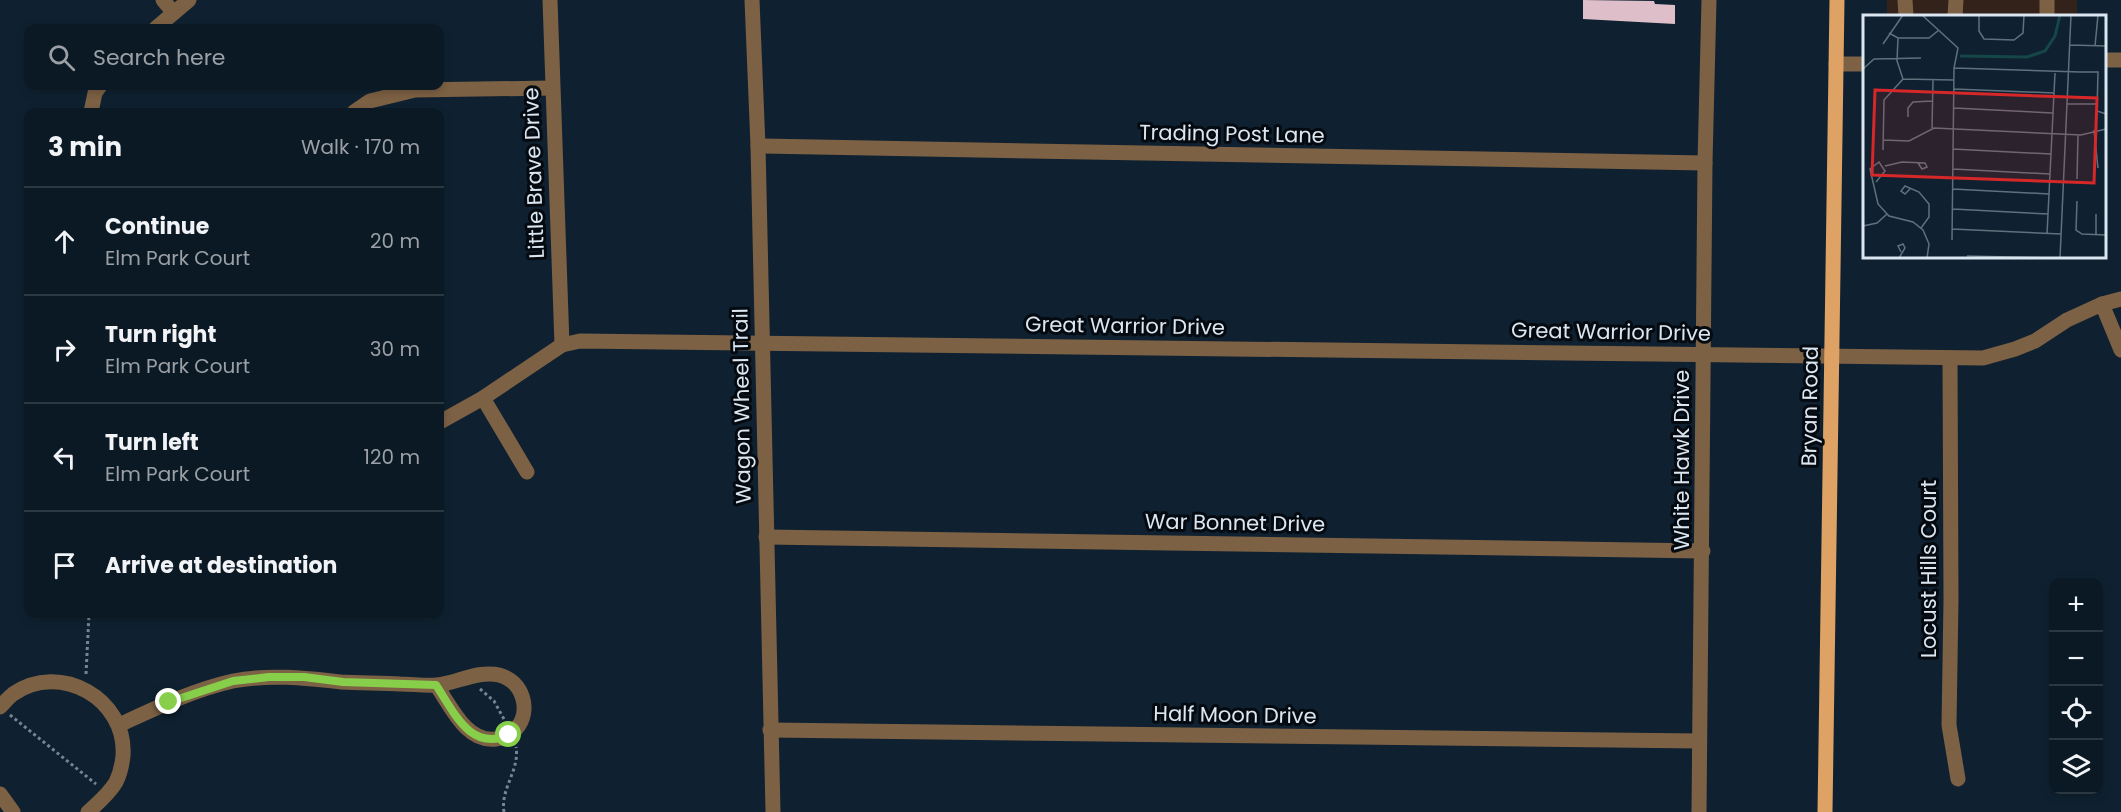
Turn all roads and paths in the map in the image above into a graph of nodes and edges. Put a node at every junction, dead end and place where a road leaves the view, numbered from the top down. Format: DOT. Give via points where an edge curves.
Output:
graph roads {
  1 [pos="163,0"];
  2 [pos="189,0"];
  3 [pos="550,0"];
  4 [pos="752,0"];
  5 [pos="1710,0"];
  6 [pos="1837,0"];
  7 [pos="1905,0"];
  8 [pos="1956,0"];
  9 [pos="173,12"];
  10 [pos="1906,15"];
  11 [pos="1955,15"];
  12 [pos="160,24"];
  13 [pos="1836,64"];
  14 [pos="1863,64"];
  15 [pos="552,88"];
  16 [pos="97,90"];
  17 [pos="416,90"];
  18 [pos="444,90"];
  19 [pos="92,108"];
  20 [pos="360,108"];
  21 [pos="758,146"];
  22 [pos="1705,163"];
  23 [pos="2121,299"];
  24 [pos="2102,304"];
  25 [pos="761,343"];
  26 [pos="562,345"];
  27 [pos="2121,350"];
  28 [pos="1704,354"];
  29 [pos="1832,356"];
  30 [pos="1950,358"];
  31 [pos="483,398"];
  32 [pos="444,420"];
  33 [pos="527,472"];
  34 [pos="766,537"];
  35 [pos="1702,551"];
  36 [pos="88,618"];
  37 [pos="86,674"];
  38 [pos="436,685"];
  39 [pos="476,686"];
  40 [pos="4,710"];
  41 [pos="119,725"];
  42 [pos="507,725"];
  43 [pos="770,730"];
  44 [pos="1699,741"];
  45 [pos="515,742"];
  46 [pos="1958,779"];
  47 [pos="100,788"];
  48 [pos="0,794"];
  49 [pos="13,812"];
  50 [pos="88,812"];
  51 [pos="504,812"];
  52 [pos="773,812"];
  53 [pos="1699,812"];
  54 [pos="1825,812"];
  1 -- 9 [label="street"];
  2 -- 9 [label="street"];
  3 -- 15 [label="street, Little Brave Drive"];
  4 -- 21 [label="street, Wagon Wheel Trail"];
  5 -- 22 [label="street, White Hawk Drive"];
  6 -- 13 [label="main road, Bryan Road"];
  7 -- 10 [label="street"];
  8 -- 11 [label="street"];
  9 -- 12 [label="street"];
  13 -- 14 [label="street"];
  13 -- 29 [label="main road, Bryan Road"];
  15 -- 18 [label="street"];
  15 -- 26 [label="street, Little Brave Drive"];
  16 -- 19 [label="street"];
  17 -- 20 [label="street" via="370,101"];
  21 -- 22 [label="street, Trading Post Lane"];
  21 -- 25 [label="street, Wagon Wheel Trail"];
  22 -- 28 [label="street, White Hawk Drive"];
  23 -- 24 [label="street, Great Warrior Drive"];
  24 -- 27 [label="street"];
  24 -- 30 [label="street, Great Warrior Drive" via="2015,349 1983,358"];
  25 -- 26 [label="street, Great Warrior Drive" via="580,341"];
  25 -- 28 [label="street, Great Warrior Drive"];
  25 -- 34 [label="street, Wagon Wheel Trail"];
  26 -- 31 [label="street, Great Warrior Drive"];
  28 -- 29 [label="street, Great Warrior Drive"];
  28 -- 35 [label="street, White Hawk Drive"];
  29 -- 30 [label="street, Great Warrior Drive"];
  29 -- 54 [label="main road, Bryan Road"];
  30 -- 46 [label="street, Locust Hills Court" via="1949,725"];
  31 -- 32 [label="street, Great Warrior Drive"];
  31 -- 33 [label="street"];
  34 -- 35 [label="street, War Bonnet Drive"];
  34 -- 43 [label="street, Wagon Wheel Trail"];
  35 -- 44 [label="street, White Hawk Drive"];
  36 -- 37 [label="path"];
  38 -- 38 [label="street" via="500,675 520,691 524,703 522,718 509,735 488,740 478,737 468,730"];
  38 -- 41 [label="street" via="286,676 233,681"];
  39 -- 42 [label="path" via="494,702"];
  40 -- 41 [label="street" via="14,694 31,686 62,683 92,693 104,702"];
  40 -- 47 [label="path"];
  41 -- 50 [label="street" via="123,736 122,766 109,793"];
  43 -- 44 [label="street, Half Moon Drive"];
  43 -- 52 [label="street, Wagon Wheel Trail"];
  44 -- 53 [label="street, White Hawk Drive"];
  45 -- 51 [label="path" via="516,765 505,795"];
  48 -- 49 [label="street"];
}
